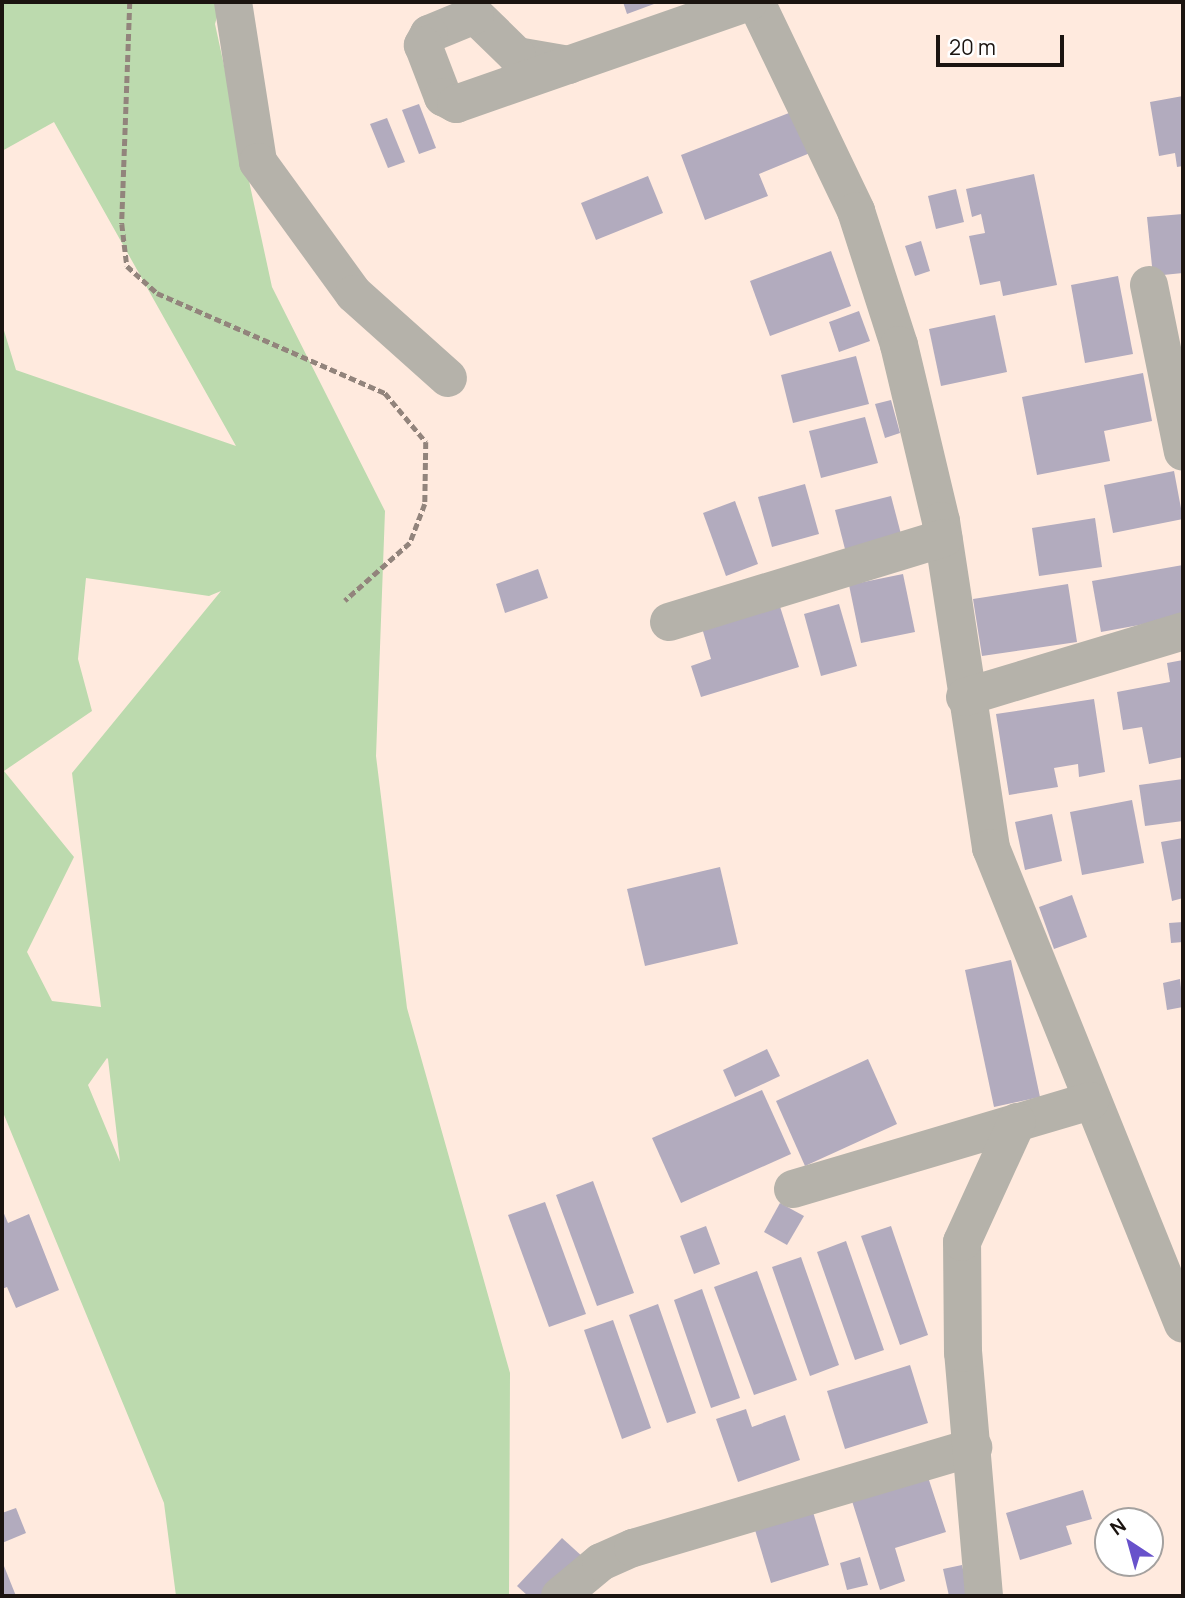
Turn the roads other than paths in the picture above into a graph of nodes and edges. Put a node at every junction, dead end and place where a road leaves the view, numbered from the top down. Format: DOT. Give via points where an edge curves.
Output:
graph roads {
  1 [pos="233,2"];
  2 [pos="749,2"];
  3 [pos="756,2"];
  4 [pos="569,65"];
  5 [pos="1149,285"];
  6 [pos="449,378"];
  7 [pos="1183,452"];
  8 [pos="943,538"];
  9 [pos="669,622"];
  10 [pos="1183,632"];
  11 [pos="965,698"];
  12 [pos="1090,1101"];
  13 [pos="1017,1122"];
  14 [pos="793,1189"];
  15 [pos="1183,1324"];
  16 [pos="974,1447"];
  17 [pos="561,1596"];
  18 [pos="984,1596"];
  1 -- 6 [label="street" via="258,162 354,294"];
  2 -- 4 [label="street"];
  3 -- 8 [label="street" via="856,211 899,345"];
  5 -- 7 [label="street"];
  8 -- 9 [label="street"];
  8 -- 11 [label="street"];
  10 -- 11 [label="street"];
  11 -- 12 [label="street" via="991,848"];
  12 -- 13 [label="street"];
  12 -- 15 [label="street"];
  13 -- 14 [label="street"];
  13 -- 16 [label="street" via="962,1242 963,1353"];
  16 -- 17 [label="street" via="633,1548 601,1562"];
  16 -- 18 [label="street"];
}
